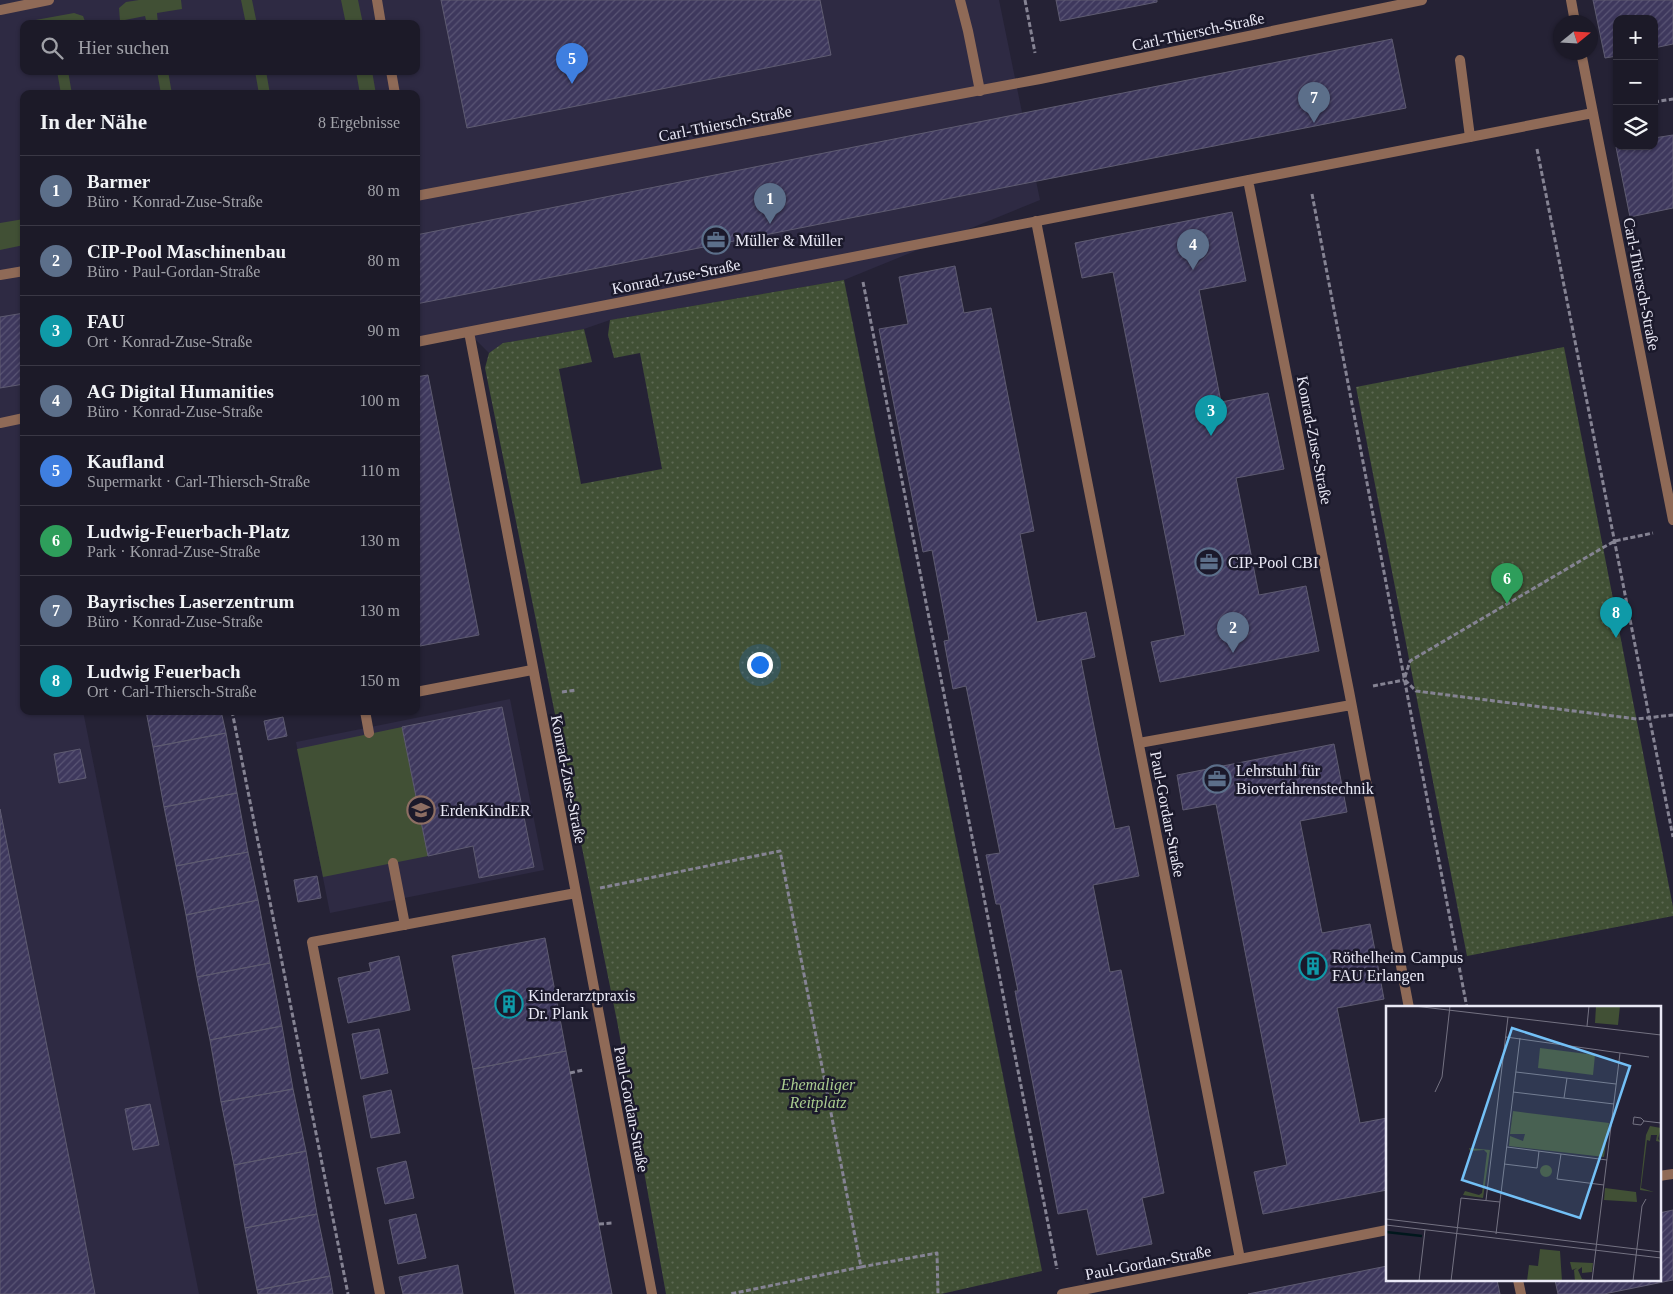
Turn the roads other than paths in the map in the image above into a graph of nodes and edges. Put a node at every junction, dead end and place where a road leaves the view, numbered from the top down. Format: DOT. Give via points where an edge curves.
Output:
graph roads {
  1 [pos="49,0"];
  2 [pos="376,0"];
  3 [pos="960,0"];
  4 [pos="1422,0"];
  5 [pos="1571,0"];
  6 [pos="0,10"];
  7 [pos="1574,15"];
  8 [pos="380,20"];
  9 [pos="1460,60"];
  10 [pos="1583,60"];
  11 [pos="392,75"];
  12 [pos="394,90"];
  13 [pos="980,91"];
  14 [pos="1593,113"];
  15 [pos="1470,137"];
  16 [pos="1248,180"];
  17 [pos="420,195"];
  18 [pos="1036,221"];
  19 [pos="20,272"];
  20 [pos="0,275"];
  21 [pos="469,332"];
  22 [pos="420,341"];
  23 [pos="20,419"];
  24 [pos="0,423"];
  25 [pos="1673,520"];
  26 [pos="532,670"];
  27 [pos="420,691"];
  28 [pos="1352,705"];
  29 [pos="366,715"];
  30 [pos="369,733"];
  31 [pos="1139,743"];
  32 [pos="393,863"];
  33 [pos="576,893"];
  34 [pos="405,925"];
  35 [pos="1409,1006"];
  36 [pos="1673,1174"];
  37 [pos="1660,1176"];
  38 [pos="1386,1230"];
  39 [pos="1240,1259"];
  40 [pos="380,1294"];
  41 [pos="652,1294"];
  42 [pos="1062,1294"];
  1 -- 6 [label="street"];
  2 -- 8 [label="street"];
  3 -- 13 [label="street"];
  4 -- 13 [label="street, Carl-Thiersch-Straße"];
  5 -- 7 [label="street"];
  9 -- 15 [label="street"];
  10 -- 14 [label="street, Carl-Thiersch-Straße"];
  11 -- 12 [label="street"];
  13 -- 17 [label="street, Carl-Thiersch-Straße"];
  14 -- 15 [label="street, Konrad-Zuse-Straße"];
  14 -- 25 [label="street, Carl-Thiersch-Straße"];
  15 -- 16 [label="street, Konrad-Zuse-Straße"];
  16 -- 18 [label="street, Konrad-Zuse-Straße"];
  16 -- 28 [label="street, Konrad-Zuse-Straße"];
  18 -- 21 [label="street, Konrad-Zuse-Straße"];
  18 -- 31 [label="street"];
  19 -- 20 [label="street"];
  21 -- 22 [label="street, Konrad-Zuse-Straße"];
  21 -- 26 [label="street, Konrad-Zuse-Straße"];
  23 -- 24 [label="street"];
  26 -- 27 [label="street"];
  26 -- 33 [label="street, Konrad-Zuse-Straße"];
  28 -- 31 [label="street, Paul-Gordan-Straße"];
  28 -- 35 [label="street"];
  29 -- 30 [label="street"];
  31 -- 39 [label="street, Paul-Gordan-Straße"];
  32 -- 34 [label="street"];
  33 -- 34 [label="street"];
  33 -- 41 [label="street, Paul-Gordan-Straße"];
  34 -- 40 [label="street" via="312,942"];
  36 -- 37 [label="street"];
  38 -- 39 [label="street, Paul-Gordan-Straße"];
  39 -- 42 [label="street, Paul-Gordan-Straße"];
}
